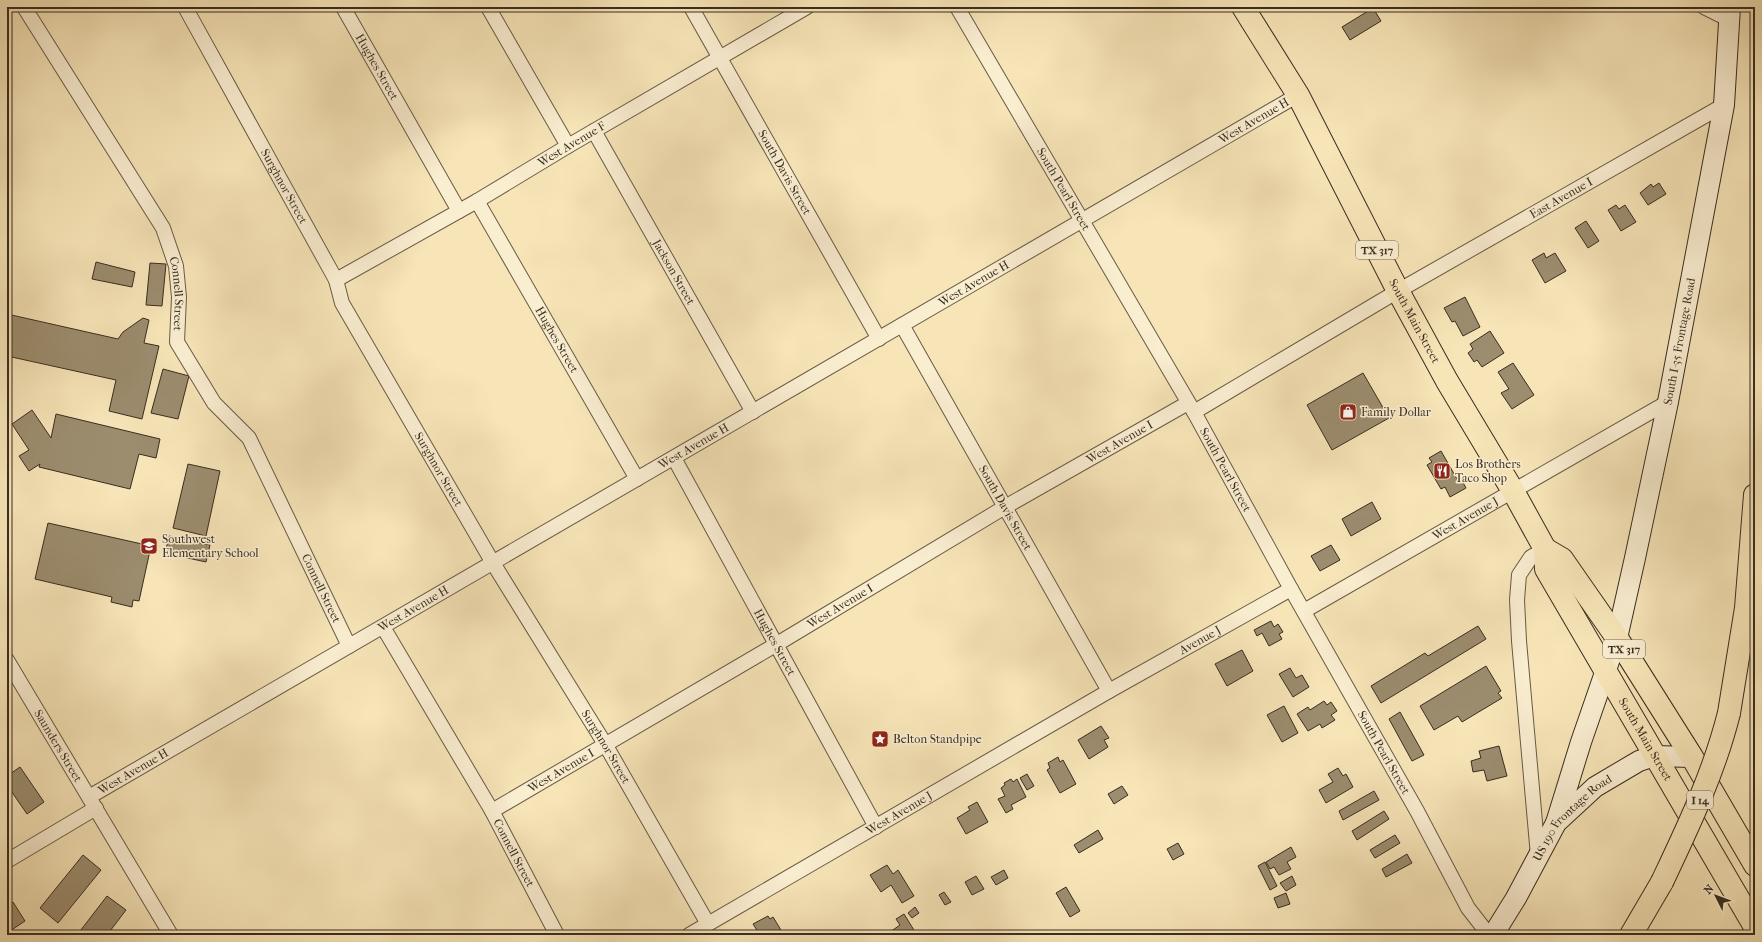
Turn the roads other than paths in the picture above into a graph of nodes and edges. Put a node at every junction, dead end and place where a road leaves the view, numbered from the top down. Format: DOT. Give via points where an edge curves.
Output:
graph roads {
  1 [pos="24,7"];
  2 [pos="186,7"];
  3 [pos="343,7"];
  4 [pos="488,7"];
  5 [pos="690,7"];
  6 [pos="807,7"];
  7 [pos="957,7"];
  8 [pos="1243,7"];
  9 [pos="1704,7"];
  10 [pos="1729,13"];
  11 [pos="719,58"];
  12 [pos="1298,95"];
  13 [pos="1724,105"];
  14 [pos="594,131"];
  15 [pos="568,146"];
  16 [pos="476,201"];
  17 [pos="459,210"];
  18 [pos="1083,220"];
  19 [pos="336,280"];
  20 [pos="1398,291"];
  21 [pos="902,325"];
  22 [pos="878,339"];
  23 [pos="1668,402"];
  24 [pos="1191,408"];
  25 [pos="753,412"];
  26 [pos="674,458"];
  27 [pos="637,479"];
  28 [pos="1513,491"];
  29 [pos="1755,495"];
  30 [pos="1004,507"];
  31 [pos="1545,549"];
  32 [pos="492,563"];
  33 [pos="1291,589"];
  34 [pos="1304,611"];
  35 [pos="382,627"];
  36 [pos="1617,638"];
  37 [pos="777,644"];
  38 [pos="349,646"];
  39 [pos="7,660"];
  40 [pos="1606,671"];
  41 [pos="1109,691"];
  42 [pos="605,744"];
  43 [pos="1654,756"];
  44 [pos="1692,757"];
  45 [pos="93,802"];
  46 [pos="492,811"];
  47 [pos="1556,823"];
  48 [pos="876,827"];
  49 [pos="1538,856"];
  50 [pos="7,860"];
  51 [pos="1755,866"];
  52 [pos="708,924"];
  53 [pos="1755,927"];
  54 [pos="171,935"];
  55 [pos="557,935"];
  56 [pos="689,935"];
  57 [pos="1489,935"];
  58 [pos="1493,935"];
  59 [pos="1631,935"];
  1 -- 38 [label="street, Connell Street" via="163,228 176,266 179,297 177,342 214,403 249,438"];
  2 -- 19 [label="street, Surghnor Street"];
  3 -- 17 [label="street, Hughes Street"];
  4 -- 15 [label="street"];
  5 -- 11 [label="street, South Davis Street"];
  6 -- 11 [label="street, West Avenue F"];
  7 -- 18 [label="street, South Pearl Street"];
  8 -- 12 [label="main road, South Main Street / TX 317"];
  9 -- 10 [label="street"];
  10 -- 13 [label="main road, South I-35 Frontage Road"];
  11 -- 14 [label="street, West Avenue F"];
  11 -- 22 [label="street, South Davis Street"];
  12 -- 18 [label="street, West Avenue H"];
  12 -- 20 [label="main road, South Main Street / TX 317"];
  13 -- 20 [label="street, East Avenue I"];
  13 -- 23 [label="main road, South I-35 Frontage Road"];
  14 -- 15 [label="street, West Avenue F"];
  14 -- 25 [label="street, Jackson Street"];
  15 -- 16 [label="street, West Avenue F"];
  16 -- 17 [label="street, West Avenue F"];
  16 -- 27 [label="street, Hughes Street"];
  17 -- 19 [label="street, West Avenue F"];
  18 -- 21 [label="street, West Avenue H"];
  18 -- 24 [label="street, South Pearl Street"];
  19 -- 32 [label="street, Surghnor Street" via="342,303"];
  20 -- 24 [label="street, West Avenue I"];
  20 -- 28 [label="main road, South Main Street / TX 317" via="1447,381"];
  21 -- 22 [label="street, West Avenue H"];
  21 -- 30 [label="street, South Davis Street"];
  22 -- 25 [label="street, West Avenue H"];
  23 -- 28 [label="street, West Avenue J"];
  23 -- 36 [label="main road, South I-35 Frontage Road"];
  24 -- 30 [label="street, West Avenue I"];
  24 -- 33 [label="street, South Pearl Street"];
  25 -- 26 [label="street, West Avenue H"];
  26 -- 27 [label="street, West Avenue H"];
  26 -- 37 [label="street, Hughes Street"];
  27 -- 32 [label="street, West Avenue H"];
  28 -- 31 [label="main road, South Main Street / TX 317"];
  28 -- 34 [label="street, West Avenue J"];
  29 -- 59 [label="main road, I 14, bridge" via="1746,608 1722,743 1703,793 1662,882"];
  30 -- 37 [label="street, West Avenue I"];
  30 -- 41 [label="street, South Davis Street"];
  31 -- 36 [label="main road, TX 317" via="1562,559"];
  31 -- 40 [label="main road, South Main Street / TX 317" via="1546,569"];
  31 -- 49 [label="street" via="1531,557 1519,575 1517,600"];
  32 -- 35 [label="street, West Avenue H"];
  32 -- 42 [label="street, Surghnor Street"];
  33 -- 34 [label="street, South Pearl Street"];
  33 -- 41 [label="street, Avenue J"];
  34 -- 57 [label="street, South Pearl Street" via="1417,811 1468,908"];
  35 -- 38 [label="street, West Avenue H"];
  35 -- 46 [label="street, Connell Street"];
  36 -- 40 [label="main road, South I-35 Frontage Road"];
  36 -- 44 [label="main road, TX 317"];
  37 -- 42 [label="street, West Avenue I"];
  37 -- 48 [label="street, Hughes Street"];
  38 -- 45 [label="street, West Avenue H"];
  39 -- 45 [label="street, Saunders Street"];
  40 -- 43 [label="main road, South Main Street / TX 317"];
  40 -- 47 [label="main road, South I-35 Frontage Road"];
  41 -- 48 [label="street, West Avenue J"];
  42 -- 46 [label="street, West Avenue I"];
  42 -- 52 [label="street, Surghnor Street"];
  43 -- 44 [label="main road, US 190 Frontage Road"];
  43 -- 47 [label="main road, US 190 Frontage Road" via="1639,761 1595,787"];
  43 -- 53 [label="main road, South Main Street / TX 317"];
  44 -- 51 [label="main road, TX 317"];
  45 -- 50 [label="street, West Avenue H"];
  45 -- 54 [label="street, Saunders Street"];
  46 -- 55 [label="street, Connell Street"];
  47 -- 49 [label="main road, US 190 Frontage Road"];
  48 -- 52 [label="street, West Avenue J"];
  49 -- 58 [label="main road, US 190 Frontage Road"];
  52 -- 56 [label="street, West Avenue J"];
}
